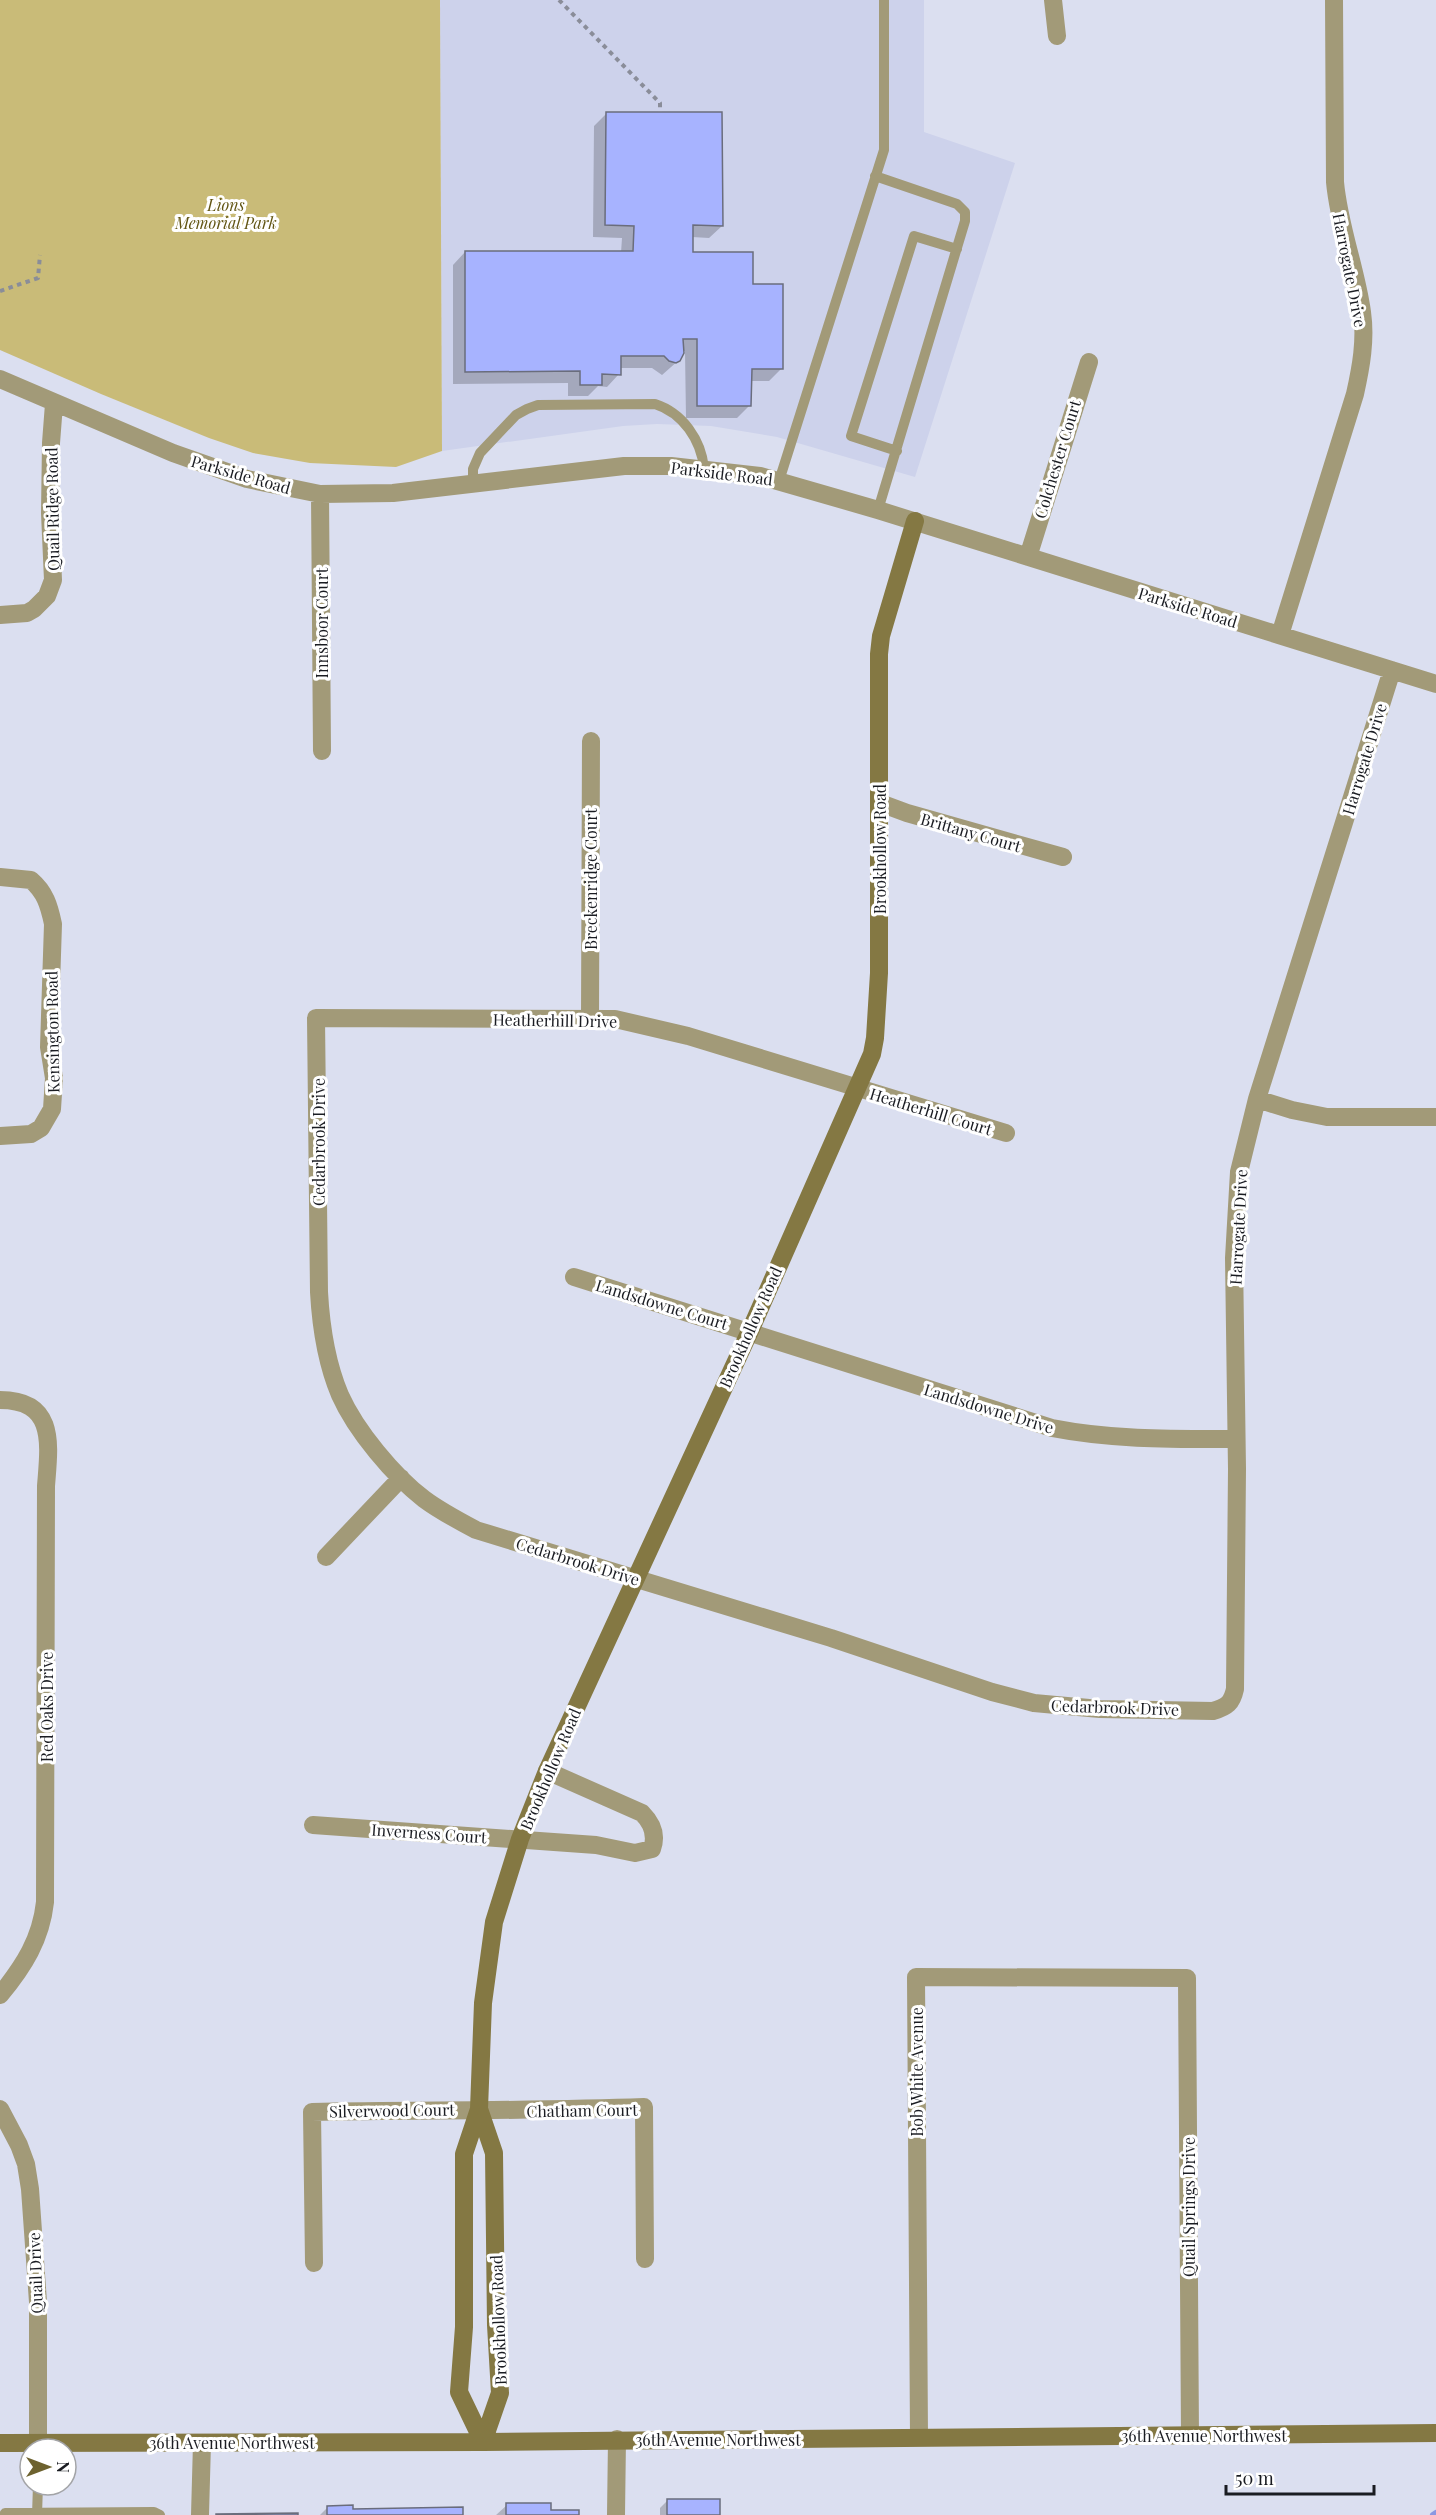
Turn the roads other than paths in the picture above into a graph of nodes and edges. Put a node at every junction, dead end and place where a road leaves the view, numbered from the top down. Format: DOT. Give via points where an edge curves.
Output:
graph roads {
  1 [pos="884,0"];
  2 [pos="1053,0"];
  3 [pos="1334,0"];
  4 [pos="1058,36"];
  5 [pos="875,176"];
  6 [pos="957,249"];
  7 [pos="1089,362"];
  8 [pos="0,379"];
  9 [pos="54,404"];
  10 [pos="897,451"];
  11 [pos="704,468"];
  12 [pos="779,481"];
  13 [pos="473,484"];
  14 [pos="320,494"];
  15 [pos="878,510"];
  16 [pos="915,521"];
  17 [pos="1028,557"];
  18 [pos="0,615"];
  19 [pos="1280,635"];
  20 [pos="1392,670"];
  21 [pos="1436,684"];
  22 [pos="591,741"];
  23 [pos="322,751"];
  24 [pos="880,803"];
  25 [pos="1063,857"];
  26 [pos="0,877"];
  27 [pos="316,1018"];
  28 [pos="590,1018"];
  29 [pos="857,1088"];
  30 [pos="1257,1099"];
  31 [pos="1436,1117"];
  32 [pos="1006,1133"];
  33 [pos="0,1136"];
  34 [pos="574,1277"];
  35 [pos="750,1331"];
  36 [pos="0,1400"];
  37 [pos="1236,1438"];
  38 [pos="401,1478"];
  39 [pos="326,1557"];
  40 [pos="635,1578"];
  41 [pos="1233,1698"];
  42 [pos="547,1771"];
  43 [pos="312,1825"];
  44 [pos="520,1839"];
  45 [pos="1187,1978"];
  46 [pos="0,1995"];
  47 [pos="0,2109"];
  48 [pos="479,2109"];
  49 [pos="645,2259"];
  50 [pos="314,2263"];
  51 [pos="1436,2433"];
  52 [pos="1190,2436"];
  53 [pos="38,2437"];
  54 [pos="919,2438"];
  55 [pos="617,2439"];
  56 [pos="483,2442"];
  57 [pos="0,2443"];
  58 [pos="202,2443"];
  59 [pos="18,2444"];
  60 [pos="78,2445"];
  61 [pos="38,2497"];
  62 [pos="37,2514"];
  63 [pos="4,2515"];
  64 [pos="160,2515"];
  65 [pos="200,2515"];
  66 [pos="616,2515"];
  1 -- 5 [label="lane" via="884,150"];
  2 -- 4 [label="street"];
  3 -- 19 [label="street, Harrogate Drive" via="1335,182 1338,212 1362,312 1362,355 1355,394"];
  5 -- 6 [label="lane" via="957,204 965,212 965,221"];
  5 -- 12 [label="lane"];
  6 -- 10 [label="lane"];
  6 -- 10 [label="lane" via="915,236 850,436"];
  7 -- 17 [label="street, Colchester Court"];
  8 -- 9 [label="street, Parkside Road"];
  9 -- 14 [label="street, Parkside Road" via="247,479"];
  9 -- 18 [label="street, Quail Ridge Road" via="50,501 53,580 47,597 34,609"];
  10 -- 15 [label="lane"];
  11 -- 12 [label="street, Parkside Road"];
  11 -- 13 [label="street, Parkside Road" via="624,466"];
  11 -- 13 [label="lane" via="694,436 664,407 538,405 516,415 480,453 473,469"];
  12 -- 15 [label="street, Parkside Road"];
  13 -- 14 [label="street, Parkside Road" via="393,493"];
  14 -- 23 [label="street, Innsboor Court"];
  15 -- 16 [label="street, Parkside Road"];
  16 -- 17 [label="street, Parkside Road"];
  16 -- 24 [label="street, Brookhollow Road" via="881,636"];
  17 -- 19 [label="street, Parkside Road"];
  19 -- 20 [label="street, Parkside Road"];
  20 -- 21 [label="street, Parkside Road"];
  20 -- 30 [label="street, Harrogate Drive"];
  22 -- 28 [label="street, Breckenridge Court"];
  24 -- 25 [label="street, Brittany Court"];
  24 -- 29 [label="street, Brookhollow Road" via="875,1038"];
  26 -- 33 [label="street, Kensington Road" via="31,879 47,899 52,924 49,1047 54,1078 52,1109 41,1128 31,1134"];
  27 -- 28 [label="street, Heatherhill Drive"];
  27 -- 38 [label="street, Cedarbrook Drive" via="319,1292 326,1351 341,1398"];
  28 -- 29 [label="street, Heatherhill Drive" via="657,1027"];
  29 -- 32 [label="street, Heatherhill Court"];
  29 -- 35 [label="street, Brookhollow Road"];
  30 -- 31 [label="street" via="1327,1117"];
  30 -- 37 [label="street, Harrogate Drive" via="1239,1173 1235,1210"];
  34 -- 35 [label="street, Landsdowne Court"];
  35 -- 37 [label="street, Landsdowne Drive" via="1052,1428 1136,1439"];
  35 -- 40 [label="street, Brookhollow Road"];
  36 -- 46 [label="street, Red Oaks Drive" via="20,1402 35,1411 45,1424 49,1442 45,1902 30,1954"];
  37 -- 41 [label="street, Harrogate Drive"];
  38 -- 39 [label="street"];
  38 -- 40 [label="street, Cedarbrook Drive" via="425,1499 476,1530"];
  40 -- 41 [label="street, Cedarbrook Drive" via="1035,1703 1100,1709 1213,1711 1224,1708"];
  40 -- 42 [label="street, Brookhollow Road"];
  42 -- 44 [label="street, Brookhollow Road"];
  42 -- 44 [label="street, Inverness Court" via="642,1813 651,1822 652,1849 635,1853 596,1845"];
  43 -- 44 [label="street, Inverness Court"];
  44 -- 48 [label="street, Brookhollow Road" via="494,1922 487,1962"];
  45 -- 52 [label="street, Quail Springs Drive"];
  45 -- 54 [label="street, Bob White Avenue" via="916,1977"];
  47 -- 53 [label="street, Quail Drive" via="19,2145 30,2189 38,2302"];
  48 -- 49 [label="street, Chatham Court" via="644,2107"];
  48 -- 50 [label="street, Silverwood Court" via="312,2112"];
  48 -- 56 [label="street, Brookhollow Road" via="495,2152 500,2393"];
  48 -- 56 [label="street, Brookhollow Road" via="464,2154 464,2327 459,2392"];
  51 -- 52 [label="street, 36th Avenue Northwest"];
  52 -- 54 [label="street, 36th Avenue Northwest"];
  54 -- 55 [label="street, 36th Avenue Northwest"];
  55 -- 56 [label="street, 36th Avenue Northwest"];
  55 -- 66 [label="street"];
  56 -- 58 [label="street, 36th Avenue Northwest"];
  57 -- 59 [label="street, 36th Avenue Northwest"];
  58 -- 60 [label="street, 36th Avenue Northwest"];
  58 -- 65 [label="street"];
  61 -- 62 [label="lane"];
  62 -- 63 [label="lane"];
  62 -- 64 [label="lane"];
}
